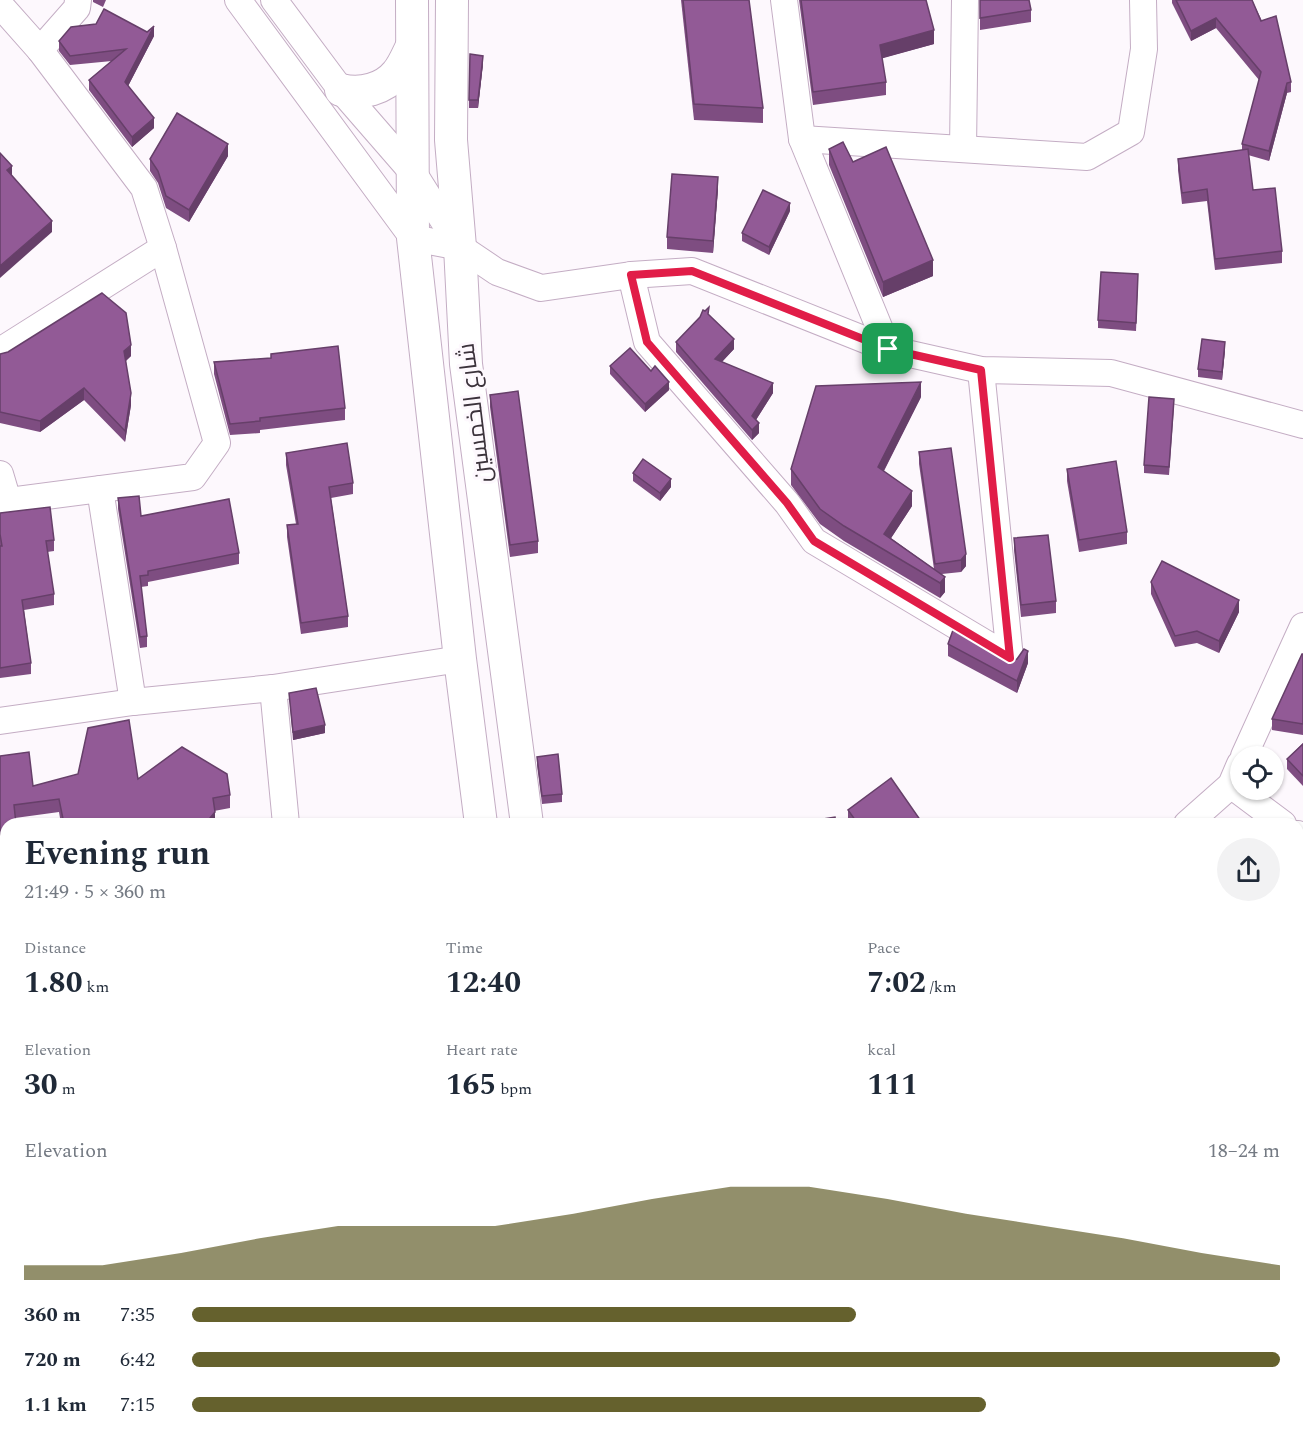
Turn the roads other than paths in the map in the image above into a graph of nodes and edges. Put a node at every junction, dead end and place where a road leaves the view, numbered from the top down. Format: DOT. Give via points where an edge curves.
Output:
graph roads {
  1 [pos="78,0"];
  2 [pos="238,0"];
  3 [pos="274,0"];
  4 [pos="412,0"];
  5 [pos="452,0"];
  6 [pos="784,0"];
  7 [pos="965,0"];
  8 [pos="1143,0"];
  9 [pos="0,5"];
  10 [pos="411,48"];
  11 [pos="39,50"];
  12 [pos="342,90"];
  13 [pos="802,139"];
  14 [pos="963,149"];
  15 [pos="414,174"];
  16 [pos="413,238"];
  17 [pos="460,247"];
  18 [pos="163,248"];
  19 [pos="631,275"];
  20 [pos="888,349"];
  21 [pos="0,351"];
  22 [pos="981,370"];
  23 [pos="1303,425"];
  24 [pos="0,474"];
  25 [pos="100,489"];
  26 [pos="4,501"];
  27 [pos="1303,626"];
  28 [pos="460,659"];
  29 [pos="273,688"];
  30 [pos="133,702"];
  31 [pos="0,721"];
  32 [pos="1249,746"];
  33 [pos="1230,781"];
  34 [pos="1260,800"];
  35 [pos="285,818"];
  36 [pos="480,818"];
  37 [pos="526,818"];
  38 [pos="1193,818"];
  39 [pos="1278,818"];
  1 -- 11 [label="street" via="77,8"];
  2 -- 16 [label="street"];
  3 -- 12 [label="street"];
  4 -- 10 [label="main road, شارع الخمسين"];
  5 -- 17 [label="main road, شارع الخمسين" via="451,140"];
  6 -- 13 [label="street"];
  7 -- 14 [label="street"];
  8 -- 14 [label="street" via="1144,49 1131,132 1087,157"];
  9 -- 11 [label="street"];
  10 -- 12 [label="main road" via="398,72 382,84 352,93"];
  10 -- 15 [label="main road, شارع الخمسين"];
  11 -- 18 [label="street" via="144,188"];
  12 -- 15 [label="street"];
  13 -- 14 [label="street"];
  13 -- 20 [label="street"];
  15 -- 16 [label="main road, شارع الخمسين"];
  15 -- 17 [label="street"];
  16 -- 17 [label="street"];
  16 -- 28 [label="main road, شارع الخمسين"];
  17 -- 19 [label="street" via="497,272 541,288"];
  17 -- 37 [label="main road, شارع الخمسين" via="466,364"];
  18 -- 21 [label="street"];
  18 -- 25 [label="street" via="217,443 193,477"];
  19 -- 20 [label="street" via="692,271"];
  19 -- 22 [label="street" via="647,342 787,503 814,541 1010,658"];
  20 -- 22 [label="street"];
  22 -- 23 [label="street" via="1111,373"];
  24 -- 26 [label="street"];
  25 -- 26 [label="street"];
  25 -- 30 [label="street"];
  27 -- 32 [label="street"];
  28 -- 29 [label="street"];
  28 -- 36 [label="main road, شارع الخمسين"];
  29 -- 30 [label="street"];
  29 -- 35 [label="street"];
  30 -- 31 [label="street"];
  33 -- 38 [label="street"];
  34 -- 39 [label="street"];
}
